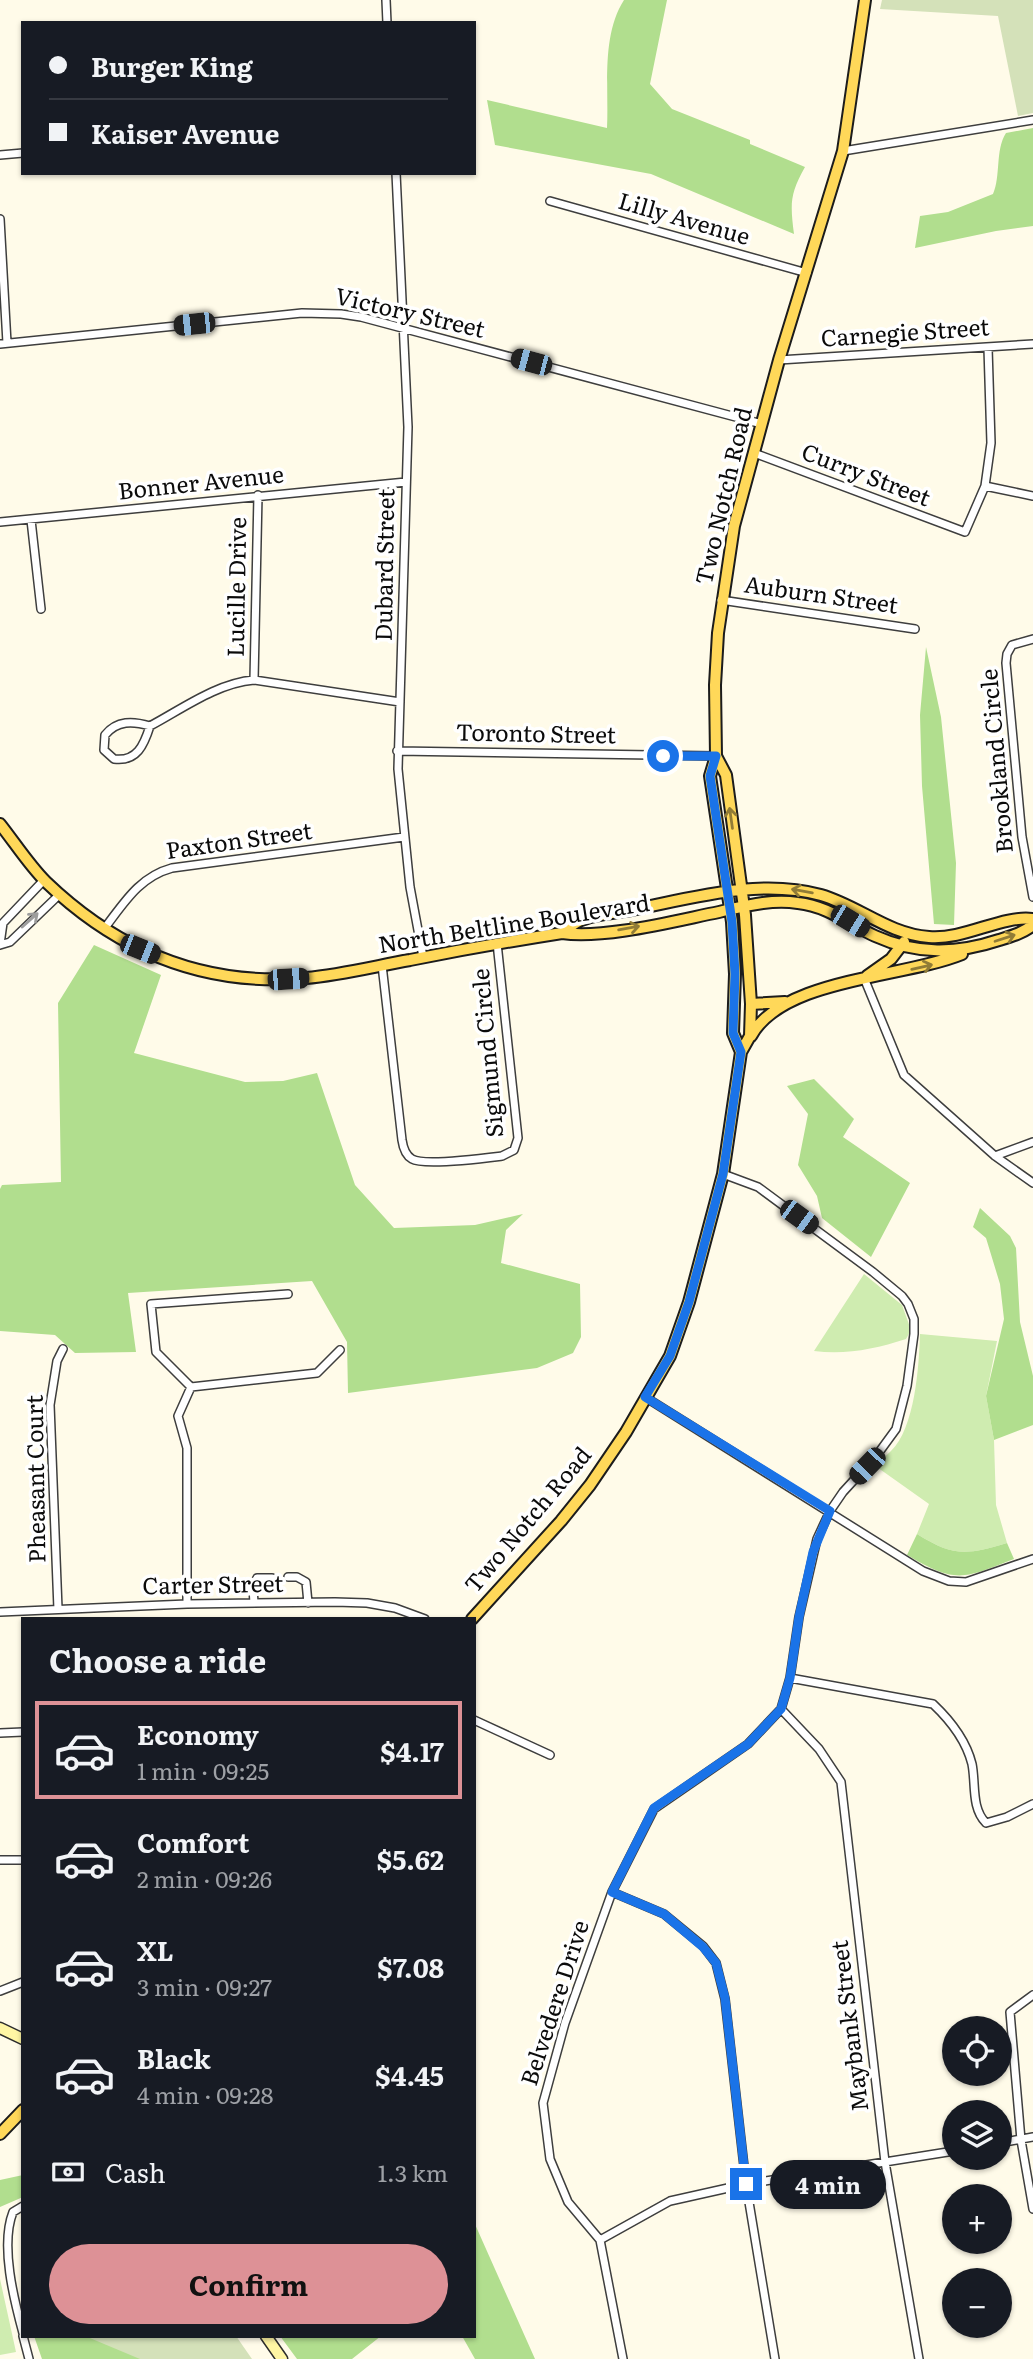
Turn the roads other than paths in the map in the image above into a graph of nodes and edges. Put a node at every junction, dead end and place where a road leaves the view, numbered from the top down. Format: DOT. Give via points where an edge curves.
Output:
graph roads {
  1 [pos="386,0"];
  2 [pos="865,0"];
  3 [pos="387,21"];
  4 [pos="1033,120"];
  5 [pos="843,151"];
  6 [pos="21,153"];
  7 [pos="0,155"];
  8 [pos="396,175"];
  9 [pos="550,201"];
  10 [pos="0,219"];
  11 [pos="807,273"];
  12 [pos="404,328"];
  13 [pos="3,344"];
  14 [pos="1033,344"];
  15 [pos="988,348"];
  16 [pos="779,360"];
  17 [pos="762,424"];
  18 [pos="754,453"];
  19 [pos="406,482"];
  20 [pos="985,486"];
  21 [pos="258,495"];
  22 [pos="1033,496"];
  23 [pos="30,520"];
  24 [pos="0,522"];
  25 [pos="721,600"];
  26 [pos="41,609"];
  27 [pos="915,629"];
  28 [pos="1033,639"];
  29 [pos="254,680"];
  30 [pos="400,702"];
  31 [pos="150,726"];
  32 [pos="397,751"];
  33 [pos="716,756"];
  34 [pos="0,824"];
  35 [pos="404,838"];
  36 [pos="44,880"];
  37 [pos="742,886"];
  38 [pos="727,892"];
  39 [pos="60,894"];
  40 [pos="1033,897"];
  41 [pos="748,904"];
  42 [pos="730,909"];
  43 [pos="1033,919"];
  44 [pos="1033,925"];
  45 [pos="104,929"];
  46 [pos="562,933"];
  47 [pos="910,934"];
  48 [pos="497,943"];
  49 [pos="0,944"];
  50 [pos="901,945"];
  51 [pos="977,947"];
  52 [pos="423,957"];
  53 [pos="382,965"];
  54 [pos="864,978"];
  55 [pos="788,1001"];
  56 [pos="751,1004"];
  57 [pos="750,1036"];
  58 [pos="741,1052"];
  59 [pos="1033,1142"];
  60 [pos="995,1156"];
  61 [pos="723,1174"];
  62 [pos="1033,1183"];
  63 [pos="288,1294"];
  64 [pos="63,1349"];
  65 [pos="340,1350"];
  66 [pos="191,1387"];
  67 [pos="645,1397"];
  68 [pos="830,1511"];
  69 [pos="1033,1559"];
  70 [pos="288,1577"];
  71 [pos="272,1578"];
  72 [pos="308,1603"];
  73 [pos="187,1604"];
  74 [pos="254,1604"];
  75 [pos="58,1609"];
  76 [pos="0,1612"];
  77 [pos="420,1617"];
  78 [pos="474,1617"];
  79 [pos="790,1678"];
  80 [pos="781,1709"];
  81 [pos="476,1721"];
  82 [pos="21,1732"];
  83 [pos="0,1733"];
  84 [pos="550,1755"];
  85 [pos="1033,1804"];
  86 [pos="0,1860"];
  87 [pos="21,1860"];
  88 [pos="612,1892"];
  89 [pos="21,1983"];
  90 [pos="0,1989"];
  91 [pos="1033,1995"];
  92 [pos="0,2028"];
  93 [pos="21,2038"];
  94 [pos="21,2112"];
  95 [pos="0,2134"];
  96 [pos="1033,2137"];
  97 [pos="1021,2140"];
  98 [pos="1012,2141"];
  99 [pos="942,2153"];
  100 [pos="885,2162"];
  101 [pos="746,2184"];
  102 [pos="21,2207"];
  103 [pos="1033,2209"];
  104 [pos="600,2240"];
  105 [pos="21,2326"];
  106 [pos="24,2338"];
  107 [pos="266,2338"];
  108 [pos="29,2359"];
  109 [pos="282,2359"];
  110 [pos="623,2359"];
  111 [pos="775,2359"];
  112 [pos="919,2359"];
  1 -- 3 [label="street"];
  2 -- 5 [label="main road, Two Notch Road"];
  4 -- 5 [label="street"];
  5 -- 11 [label="main road, Two Notch Road"];
  6 -- 7 [label="street"];
  8 -- 12 [label="street, Dubard Street"];
  9 -- 11 [label="street, Lilly Avenue"];
  10 -- 13 [label="street"];
  11 -- 16 [label="main road, Two Notch Road"];
  12 -- 13 [label="street, Victory Street" via="361,317 302,313"];
  12 -- 17 [label="street, Victory Street"];
  12 -- 19 [label="street, Dubard Street"];
  14 -- 15 [label="street, Carnegie Street"];
  15 -- 16 [label="street, Carnegie Street"];
  15 -- 20 [label="street" via="991,443"];
  16 -- 17 [label="main road, Two Notch Road"];
  17 -- 18 [label="main road, Two Notch Road"];
  18 -- 20 [label="street, Curry Street" via="965,532"];
  18 -- 25 [label="main road, Two Notch Road" via="734,526"];
  19 -- 21 [label="street, Bonner Avenue"];
  19 -- 30 [label="street, Dubard Street"];
  20 -- 22 [label="street"];
  21 -- 23 [label="street, Bonner Avenue"];
  21 -- 29 [label="street, Lucille Drive"];
  23 -- 24 [label="street, Bonner Avenue"];
  23 -- 26 [label="street"];
  25 -- 27 [label="street, Auburn Street"];
  25 -- 33 [label="main road, Two Notch Road"];
  28 -- 40 [label="street, Brookland Circle" via="1012,645 1006,663 1022,837"];
  29 -- 30 [label="street"];
  29 -- 31 [label="street" via="228,685"];
  30 -- 32 [label="street, Dubard Street"];
  31 -- 31 [label="street" via="142,748 131,757 120,760 106,754 103,740 115,726 134,722"];
  32 -- 33 [label="street, Toronto Street"];
  32 -- 35 [label="street, Dubard Street"];
  37 -- 33 [label="main road, Two Notch Road, one-way" via="726,775"];
  33 -- 38 [label="main road, Two Notch Road" via="710,776"];
  34 -- 36 [label="main road, North Beltline Boulevard"];
  35 -- 45 [label="street, Paxton Street" via="172,868 134,890"];
  35 -- 52 [label="street, Dubard Street"];
  36 -- 39 [label="main road, North Beltline Boulevard"];
  36 -- 49 [label="street" via="3,923"];
  37 -- 38 [label="main road"];
  37 -- 41 [label="main road, Two Notch Road"];
  47 -- 37 [label="main road, one-way" via="818,894"];
  38 -- 42 [label="main road, Two Notch Road"];
  38 -- 46 [label="main road" via="581,920"];
  39 -- 45 [label="main road, North Beltline Boulevard"];
  49 -- 39 [label="street, one-way" via="10,942"];
  41 -- 42 [label="main road, North Beltline Boulevard"];
  41 -- 50 [label="main road, North Beltline Boulevard" via="814,906"];
  41 -- 56 [label="main road, Two Notch Road"];
  46 -- 42 [label="main road, North Beltline Boulevard, one-way" via="585,936"];
  42 -- 58 [label="main road, Two Notch Road" via="733,1033"];
  43 -- 47 [label="main road" via="1021,917 950,936"];
  51 -- 44 [label="main road, one-way"];
  45 -- 53 [label="main road, North Beltline Boulevard" via="175,964 231,977 308,978"];
  46 -- 48 [label="main road, North Beltline Boulevard"];
  47 -- 50 [label="main road"];
  48 -- 52 [label="main road, North Beltline Boulevard"];
  48 -- 53 [label="street, Sigmund Circle" via="518,1138 514,1150 502,1156 418,1162 407,1154"];
  50 -- 51 [label="main road, North Beltline Boulevard" via="932,951"];
  50 -- 54 [label="main road" via="891,959"];
  54 -- 51 [label="main road, one-way" via="939,962"];
  52 -- 53 [label="main road, North Beltline Boulevard"];
  54 -- 55 [label="main road"];
  54 -- 60 [label="street" via="904,1075"];
  55 -- 56 [label="main road"];
  55 -- 57 [label="main road" via="758,1023"];
  56 -- 57 [label="main road, Two Notch Road"];
  57 -- 58 [label="main road, Two Notch Road"];
  58 -- 61 [label="main road, Two Notch Road"];
  59 -- 60 [label="street"];
  60 -- 62 [label="street"];
  61 -- 67 [label="main road, Two Notch Road" via="689,1302 670,1356"];
  61 -- 68 [label="street, Belvedere Drive" via="758,1187 789,1209 902,1296 912,1312 913,1345 899,1422 890,1440"];
  63 -- 66 [label="street" via="150,1304 156,1352"];
  64 -- 75 [label="street, Pheasant Court" via="50,1405"];
  65 -- 66 [label="street" via="317,1373"];
  66 -- 73 [label="street" via="178,1416 187,1448"];
  67 -- 68 [label="street"];
  67 -- 78 [label="main road, Two Notch Road" via="590,1485"];
  68 -- 69 [label="street" via="923,1571 948,1581 976,1579"];
  68 -- 79 [label="street, Belvedere Drive" via="813,1552"];
  70 -- 72 [label="street" via="306,1582"];
  71 -- 74 [label="street" via="257,1578"];
  72 -- 74 [label="street, Carter Street"];
  72 -- 77 [label="street, Carter Street" via="367,1603"];
  73 -- 74 [label="street, Carter Street"];
  73 -- 75 [label="street, Carter Street"];
  75 -- 76 [label="street, Carter Street"];
  79 -- 80 [label="street, Belvedere Drive"];
  79 -- 85 [label="street" via="933,1704 964,1741 979,1816 986,1823"];
  80 -- 88 [label="street, Belvedere Drive" via="748,1744 654,1808"];
  80 -- 100 [label="street, Maybank Street" via="819,1749 841,1782"];
  81 -- 84 [label="street"];
  82 -- 83 [label="street"];
  86 -- 87 [label="street"];
  88 -- 101 [label="street" via="664,1914 716,1963 725,1998"];
  88 -- 104 [label="street, Belvedere Drive" via="565,2023 543,2104 550,2159 568,2202"];
  89 -- 90 [label="street"];
  91 -- 97 [label="street" via="1010,2012"];
  92 -- 93 [label="street"];
  94 -- 95 [label="main road"];
  96 -- 97 [label="street"];
  97 -- 98 [label="street"];
  97 -- 103 [label="street"];
  99 -- 100 [label="street"];
  100 -- 101 [label="street"];
  100 -- 112 [label="street, Maybank Street"];
  101 -- 104 [label="street" via="670,2201"];
  101 -- 111 [label="street"];
  102 -- 105 [label="street" via="13,2212 7,2232 9,2274"];
  104 -- 110 [label="street, Belvedere Drive"];
  106 -- 108 [label="street"];
  107 -- 109 [label="street"];
}
